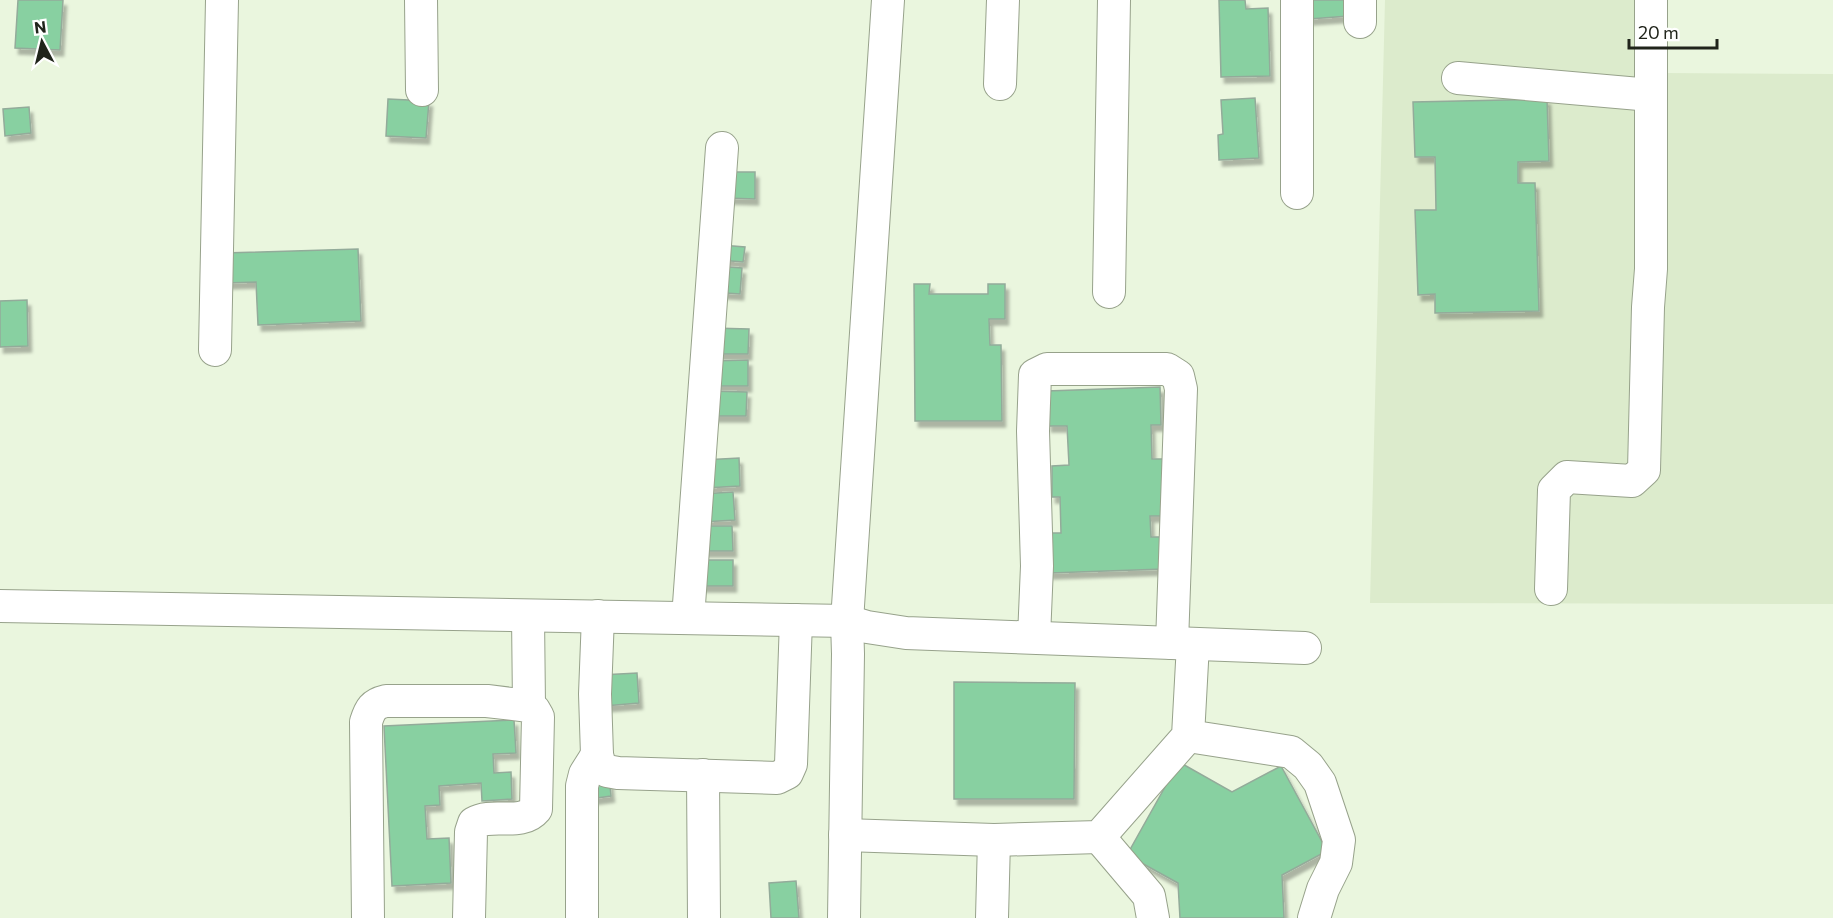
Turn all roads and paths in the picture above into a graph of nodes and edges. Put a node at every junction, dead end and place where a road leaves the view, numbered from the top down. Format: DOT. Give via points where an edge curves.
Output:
graph roads {
  1 [pos="222,0"];
  2 [pos="421,0"];
  3 [pos="888,0"];
  4 [pos="1003,0"];
  5 [pos="1114,0"];
  6 [pos="1297,0"];
  7 [pos="1651,0"];
  8 [pos="1458,78"];
  9 [pos="1000,84"];
  10 [pos="422,90"];
  11 [pos="1651,95"];
  12 [pos="723,148"];
  13 [pos="1297,193"];
  14 [pos="1109,292"];
  15 [pos="215,350"];
  16 [pos="1551,589"];
  17 [pos="0,606"];
  18 [pos="528,616"];
  19 [pos="598,616"];
  20 [pos="688,618"];
  21 [pos="796,620"];
  22 [pos="847,621"];
  23 [pos="1034,637"];
  24 [pos="1183,643"];
  25 [pos="1305,648"];
  26 [pos="529,706"];
  27 [pos="1188,736"];
  28 [pos="597,755"];
  29 [pos="703,776"];
  30 [pos="845,835"];
  31 [pos="1099,837"];
  32 [pos="994,840"];
  33 [pos="368,918"];
  34 [pos="469,918"];
  35 [pos="582,918"];
  36 [pos="704,918"];
  37 [pos="844,918"];
  38 [pos="992,918"];
  39 [pos="1153,918"];
  40 [pos="1314,918"];
  1 -- 15 [label="street"];
  2 -- 10 [label="street"];
  3 -- 22 [label="street"];
  4 -- 9 [label="street"];
  5 -- 14 [label="street"];
  6 -- 13 [label="street"];
  7 -- 11 [label="street"];
  8 -- 11 [label="street"];
  11 -- 16 [label="street" via="1651,269 1644,470 1632,482 1567,477 1554,490"];
  12 -- 20 [label="street"];
  17 -- 18 [label="street"];
  18 -- 19 [label="street"];
  18 -- 26 [label="street"];
  19 -- 20 [label="street"];
  19 -- 28 [label="street"];
  20 -- 21 [label="street"];
  21 -- 22 [label="street"];
  21 -- 29 [label="street" via="792,753 787,773 777,778"];
  22 -- 23 [label="street" via="906,633"];
  22 -- 30 [label="street"];
  23 -- 24 [label="street"];
  23 -- 24 [label="street" via="1035,375 1047,369 1167,369 1178,376 1181,389"];
  24 -- 25 [label="street"];
  24 -- 27 [label="street"];
  26 -- 33 [label="street" via="487,701 386,700 369,711"];
  26 -- 34 [label="street" via="537,717 536,809 520,818 480,819 474,823"];
  27 -- 31 [label="street"];
  27 -- 40 [label="street" via="1291,752 1320,783 1339,840 1336,863"];
  28 -- 29 [label="street" via="600,766 607,771"];
  28 -- 35 [label="street" via="582,786"];
  29 -- 36 [label="street"];
  30 -- 32 [label="street"];
  30 -- 37 [label="street"];
  31 -- 32 [label="street"];
  31 -- 39 [label="street" via="1149,896"];
  32 -- 38 [label="street"];
}
